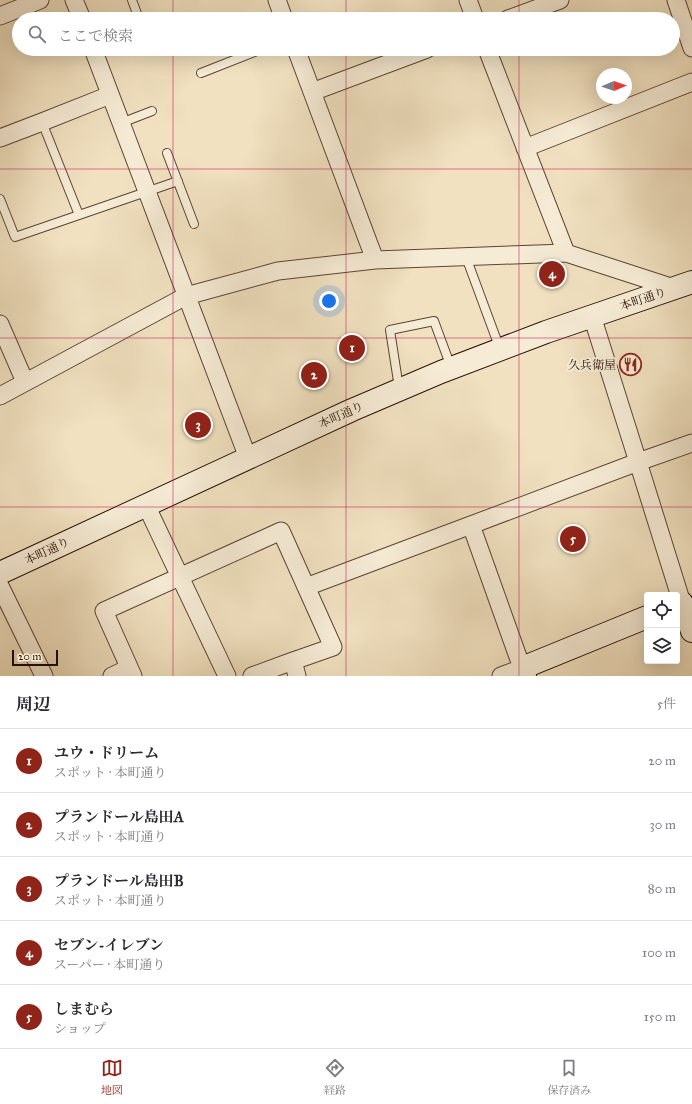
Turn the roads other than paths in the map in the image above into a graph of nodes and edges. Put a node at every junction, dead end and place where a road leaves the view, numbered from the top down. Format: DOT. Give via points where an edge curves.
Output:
graph roads {
  1 [pos="40,0"];
  2 [pos="74,0"];
  3 [pos="132,0"];
  4 [pos="468,0"];
  5 [pos="560,0"];
  6 [pos="676,0"];
  7 [pos="79,12"];
  8 [pos="136,12"];
  9 [pos="472,12"];
  10 [pos="527,12"];
  11 [pos="0,16"];
  12 [pos="692,48"];
  13 [pos="96,56"];
  14 [pos="244,56"];
  15 [pos="299,56"];
  16 [pos="408,56"];
  17 [pos="490,56"];
  18 [pos="201,73"];
  19 [pos="692,82"];
  20 [pos="312,92"];
  21 [pos="110,95"];
  22 [pos="152,111"];
  23 [pos="42,122"];
  24 [pos="121,123"];
  25 [pos="0,138"];
  26 [pos="525,148"];
  27 [pos="167,153"];
  28 [pos="178,181"];
  29 [pos="147,192"];
  30 [pos="0,199"];
  31 [pos="79,215"];
  32 [pos="194,224"];
  33 [pos="566,253"];
  34 [pos="466,257"];
  35 [pos="375,260"];
  36 [pos="683,285"];
  37 [pos="186,296"];
  38 [pos="592,316"];
  39 [pos="0,324"];
  40 [pos="500,349"];
  41 [pos="452,368"];
  42 [pos="25,382"];
  43 [pos="400,390"];
  44 [pos="0,396"];
  45 [pos="692,443"];
  46 [pos="248,458"];
  47 [pos="638,462"];
  48 [pos="146,505"];
  49 [pos="471,525"];
  50 [pos="0,573"];
  51 [pos="179,576"];
  52 [pos="0,586"];
  53 [pos="306,586"];
  54 [pos="684,602"];
  55 [pos="644,618"];
  56 [pos="692,631"];
  57 [pos="295,669"];
  58 [pos="131,672"];
  59 [pos="524,672"];
  60 [pos="44,676"];
  61 [pos="112,676"];
  62 [pos="226,676"];
  63 [pos="252,676"];
  64 [pos="501,676"];
  1 -- 11 [label="street"];
  2 -- 7 [label="street"];
  3 -- 8 [label="lane"];
  4 -- 9 [label="street"];
  5 -- 10 [label="street"];
  6 -- 12 [label="street"];
  13 -- 21 [label="street"];
  14 -- 18 [label="lane"];
  15 -- 20 [label="street"];
  16 -- 20 [label="street"];
  17 -- 26 [label="street"];
  19 -- 26 [label="street"];
  20 -- 35 [label="street"];
  21 -- 23 [label="street"];
  21 -- 24 [label="street"];
  22 -- 24 [label="lane"];
  23 -- 25 [label="street"];
  23 -- 31 [label="lane"];
  24 -- 29 [label="street"];
  26 -- 33 [label="street"];
  27 -- 28 [label="lane"];
  28 -- 29 [label="lane"];
  28 -- 32 [label="lane"];
  29 -- 31 [label="lane"];
  29 -- 37 [label="street"];
  30 -- 31 [label="lane" via="15,237"];
  33 -- 34 [label="street"];
  33 -- 36 [label="street"];
  34 -- 35 [label="street"];
  34 -- 40 [label="lane"];
  35 -- 37 [label="street" via="278,271"];
  36 -- 38 [label="main road, 本町通り"];
  37 -- 42 [label="street"];
  37 -- 46 [label="street"];
  38 -- 40 [label="main road, 本町通り"];
  38 -- 47 [label="street"];
  39 -- 42 [label="street"];
  40 -- 41 [label="main road, 本町通り"];
  41 -- 43 [label="main road, 本町通り"];
  41 -- 43 [label="lane" via="434,321 390,330"];
  42 -- 44 [label="street"];
  43 -- 46 [label="main road, 本町通り"];
  45 -- 47 [label="street"];
  46 -- 48 [label="main road, 本町通り"];
  47 -- 49 [label="street"];
  47 -- 54 [label="street"];
  48 -- 50 [label="main road, 本町通り"];
  48 -- 51 [label="street"];
  49 -- 53 [label="street"];
  49 -- 59 [label="street"];
  51 -- 53 [label="street" via="281,531"];
  51 -- 58 [label="street" via="104,611"];
  51 -- 62 [label="street"];
  52 -- 60 [label="street"];
  53 -- 57 [label="street" via="333,647"];
  54 -- 56 [label="main road"];
  55 -- 59 [label="main road"];
  57 -- 63 [label="street"];
  58 -- 61 [label="street"];
  59 -- 64 [label="street"];
}
